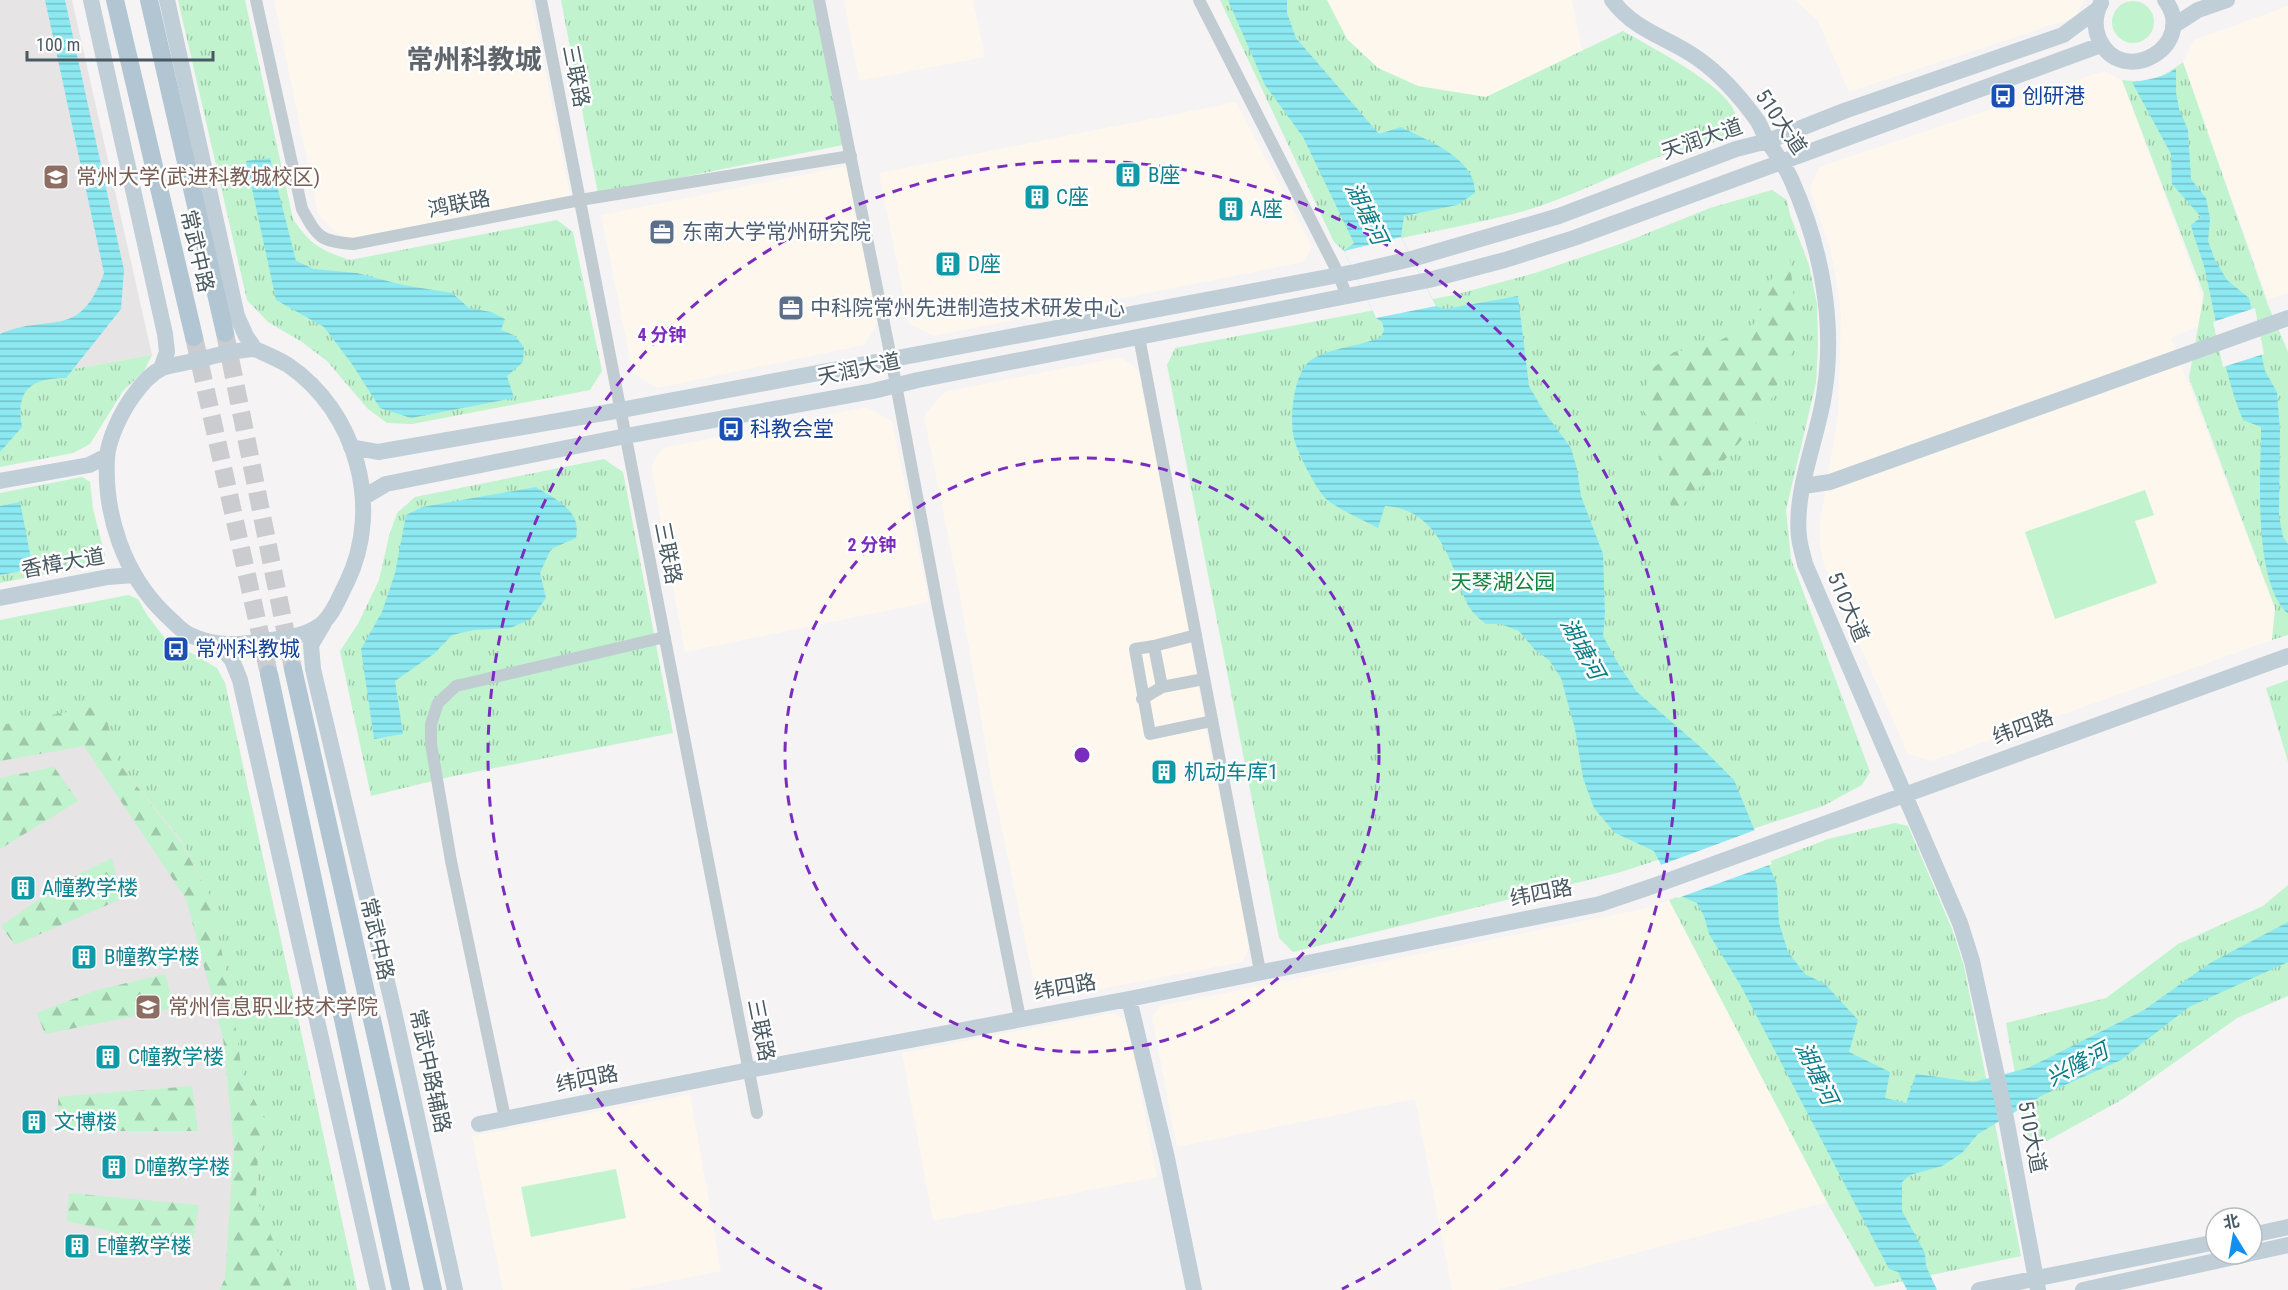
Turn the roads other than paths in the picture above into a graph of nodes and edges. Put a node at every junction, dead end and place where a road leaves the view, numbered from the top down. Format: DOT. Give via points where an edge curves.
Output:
graph roads {
  1 [pos="91,0"];
  2 [pos="114,0"];
  3 [pos="149,0"];
  4 [pos="167,0"];
  5 [pos="256,0"];
  6 [pos="541,0"];
  7 [pos="819,0"];
  8 [pos="1199,0"];
  9 [pos="1612,0"];
  10 [pos="2165,0"];
  11 [pos="2227,0"];
  12 [pos="2101,4"];
  13 [pos="2173,26"];
  14 [pos="2101,45"];
  15 [pos="1768,141"];
  16 [pos="851,156"];
  17 [pos="1781,161"];
  18 [pos="580,200"];
  19 [pos="1346,272"];
  20 [pos="1347,297"];
  21 [pos="2288,318"];
  22 [pos="225,333"];
  23 [pos="194,337"];
  24 [pos="1138,337"];
  25 [pos="255,349"];
  26 [pos="891,358"];
  27 [pos="161,369"];
  28 [pos="896,385"];
  29 [pos="621,410"];
  30 [pos="626,436"];
  31 [pos="351,447"];
  32 [pos="106,456"];
  33 [pos="0,481"];
  34 [pos="1804,486"];
  35 [pos="364,497"];
  36 [pos="134,575"];
  37 [pos="0,598"];
  38 [pos="326,620"];
  39 [pos="1196,635"];
  40 [pos="665,637"];
  41 [pos="219,645"];
  42 [pos="1154,646"];
  43 [pos="2282,658"];
  44 [pos="293,669"];
  45 [pos="269,674"];
  46 [pos="1204,679"];
  47 [pos="1162,687"];
  48 [pos="1142,699"];
  49 [pos="1212,721"];
  50 [pos="1903,795"];
  51 [pos="1260,971"];
  52 [pos="1129,999"];
  53 [pos="1020,1018"];
  54 [pos="749,1070"];
  55 [pos="757,1113"];
  56 [pos="505,1118"];
  57 [pos="478,1124"];
  58 [pos="2288,1227"];
  59 [pos="2264,1232"];
  60 [pos="2204,1245"];
  61 [pos="2288,1245"];
  62 [pos="2264,1251"];
  63 [pos="2204,1264"];
  64 [pos="2037,1284"];
  65 [pos="378,1290"];
  66 [pos="401,1290"];
  67 [pos="433,1290"];
  68 [pos="455,1290"];
  69 [pos="1194,1290"];
  70 [pos="1979,1290"];
  71 [pos="2083,1290"];
  1 -- 27 [label="street" via="165,334 166,352"];
  2 -- 23 [label="main road, 常武中路"];
  3 -- 22 [label="main road, 常武中路"];
  4 -- 25 [label="street" via="237,315"];
  5 -- 18 [label="street, 鸿联路" via="302,209 315,232 329,242 353,244"];
  6 -- 18 [label="street, 三联路"];
  7 -- 16 [label="street"];
  8 -- 19 [label="street"];
  9 -- 15 [label="street, 510大道" via="1642,29 1698,58 1757,120"];
  10 -- 13 [label="street"];
  11 -- 13 [label="street" via="2198,10"];
  12 -- 14 [label="street, 天润大道" via="2095,21"];
  12 -- 15 [label="street, 天润大道" via="2063,35"];
  13 -- 14 [label="street" via="2165,47 2145,60 2121,60"];
  14 -- 17 [label="street"];
  15 -- 17 [label="street, 510大道"];
  15 -- 19 [label="street, 天润大道" via="1736,149 1559,216 1414,258"];
  16 -- 18 [label="street, 鸿联路"];
  16 -- 26 [label="street"];
  17 -- 20 [label="street, 天润大道" via="1504,260"];
  17 -- 34 [label="street, 510大道" via="1791,178 1821,268 1827,307 1825,395"];
  18 -- 29 [label="street, 三联路"];
  19 -- 20 [label="street"];
  19 -- 26 [label="street, 天润大道"];
  20 -- 24 [label="street, 天润大道"];
  21 -- 34 [label="street" via="1830,482"];
  24 -- 28 [label="street, 天润大道"];
  24 -- 39 [label="street"];
  25 -- 27 [label="street"];
  25 -- 31 [label="street, 常武中路辅路" via="288,366 318,393 344,427"];
  26 -- 28 [label="street"];
  26 -- 29 [label="street, 天润大道"];
  27 -- 32 [label="street" via="141,385 122,412"];
  28 -- 30 [label="street, 天润大道"];
  28 -- 53 [label="street"];
  29 -- 30 [label="street, 三联路"];
  29 -- 31 [label="street, 天润大道" via="378,452"];
  30 -- 35 [label="street, 天润大道" via="386,484"];
  30 -- 40 [label="street, 三联路"];
  31 -- 35 [label="street, 常武中路辅路"];
  32 -- 33 [label="street" via="89,465"];
  32 -- 36 [label="street" via="113,522"];
  34 -- 50 [label="street, 510大道" via="1799,538 1805,564"];
  35 -- 38 [label="street, 常武中路辅路" via="360,550"];
  36 -- 37 [label="street, 香樟大道"];
  36 -- 41 [label="street" via="154,604 188,634"];
  38 -- 41 [label="street" via="313,631 279,639"];
  38 -- 68 [label="street, 常武中路辅路" via="311,645 313,669"];
  39 -- 42 [label="street"];
  39 -- 46 [label="street"];
  40 -- 54 [label="street, 三联路"];
  40 -- 56 [label="street" via="456,686 438,702 431,724 431,744 451,861"];
  41 -- 65 [label="street" via="232,660 240,680"];
  42 -- 47 [label="street"];
  42 -- 48 [label="street" via="1132,645"];
  43 -- 50 [label="street, 纬四路"];
  44 -- 67 [label="main road, 常武中路"];
  45 -- 66 [label="main road"];
  46 -- 47 [label="street"];
  46 -- 49 [label="street"];
  47 -- 48 [label="street"];
  48 -- 49 [label="street" via="1150,734"];
  49 -- 51 [label="street"];
  50 -- 51 [label="street, 纬四路" via="1600,904"];
  50 -- 64 [label="street, 510大道" via="1960,923 1972,961"];
  51 -- 52 [label="street, 纬四路"];
  52 -- 53 [label="street, 纬四路"];
  52 -- 69 [label="street"];
  53 -- 54 [label="street, 纬四路"];
  54 -- 55 [label="street, 三联路"];
  54 -- 56 [label="street, 纬四路"];
  56 -- 57 [label="street, 纬四路"];
  58 -- 59 [label="street"];
  60 -- 64 [label="street"];
  61 -- 62 [label="street"];
  63 -- 71 [label="street"];
  64 -- 70 [label="street"];
}
